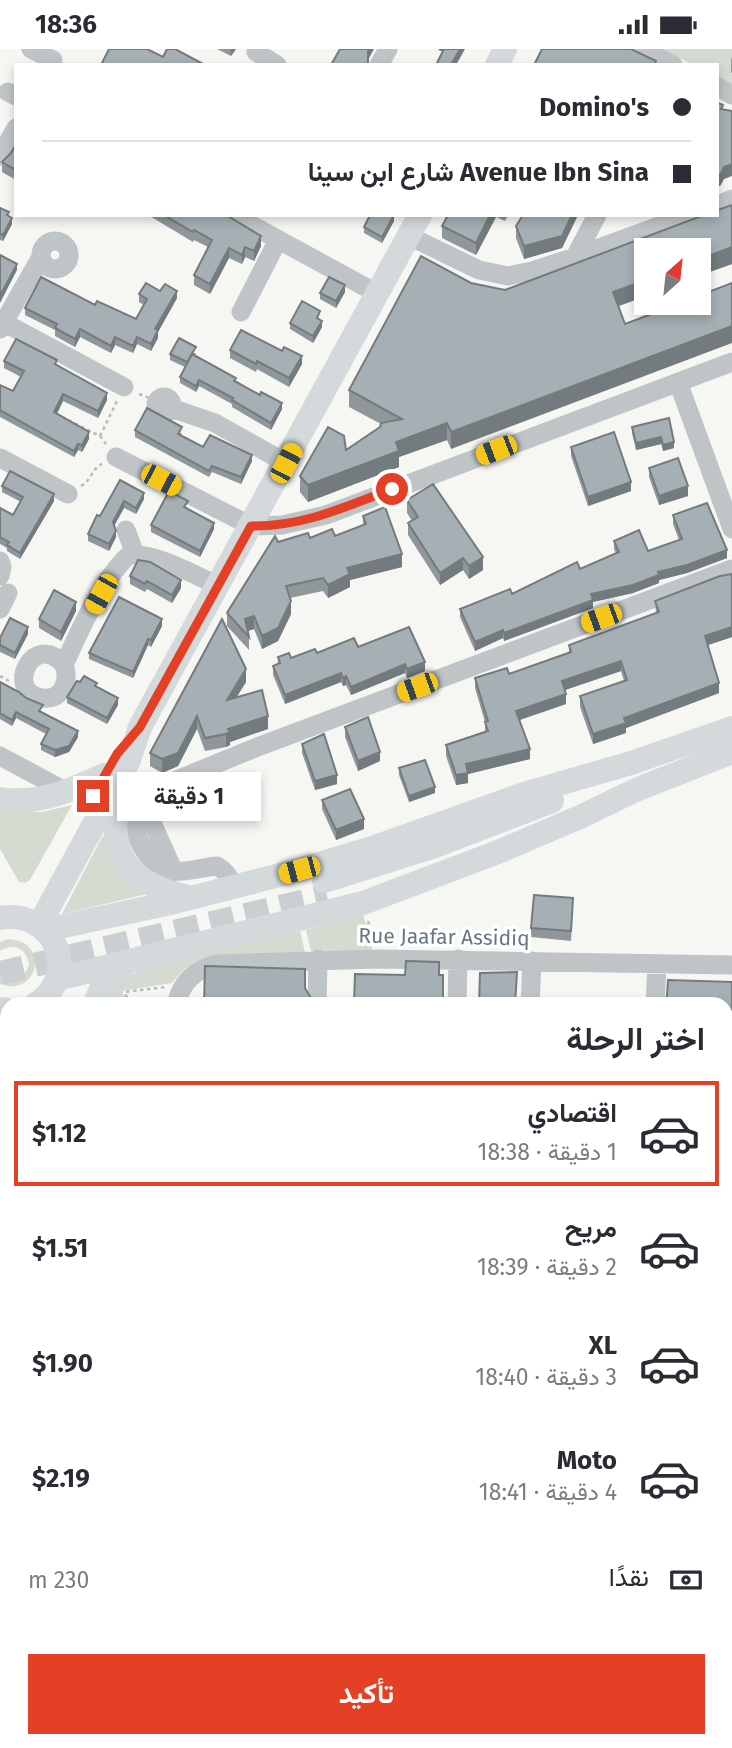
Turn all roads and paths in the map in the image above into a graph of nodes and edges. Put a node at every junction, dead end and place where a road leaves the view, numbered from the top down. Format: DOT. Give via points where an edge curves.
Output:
graph roads {
  1 [pos="31,49"];
  2 [pos="643,49"];
  3 [pos="254,55"];
  4 [pos="54,58"];
  5 [pos="272,63"];
  6 [pos="669,63"];
  7 [pos="14,132"];
  8 [pos="0,156"];
  9 [pos="237,217"];
  10 [pos="596,217"];
  11 [pos="684,217"];
  12 [pos="412,222"];
  13 [pos="278,240"];
  14 [pos="41,257"];
  15 [pos="575,257"];
  16 [pos="378,294"];
  17 [pos="241,312"];
  18 [pos="2,325"];
  19 [pos="732,362"];
  20 [pos="678,382"];
  21 [pos="124,387"];
  22 [pos="164,405"];
  23 [pos="56,414"];
  24 [pos="116,457"];
  25 [pos="0,458"];
  26 [pos="286,463"];
  27 [pos="68,494"];
  28 [pos="251,526"];
  29 [pos="732,529"];
  30 [pos="126,530"];
  31 [pos="135,554"];
  32 [pos="0,561"];
  33 [pos="732,569"];
  34 [pos="218,586"];
  35 [pos="3,592"];
  36 [pos="64,665"];
  37 [pos="732,728"];
  38 [pos="732,752"];
  39 [pos="0,756"];
  40 [pos="631,763"];
  41 [pos="114,773"];
  42 [pos="638,789"];
  43 [pos="67,792"];
  44 [pos="0,799"];
  45 [pos="233,887"];
  46 [pos="192,898"];
  47 [pos="365,911"];
  48 [pos="20,918"];
  49 [pos="372,940"];
  50 [pos="458,959"];
  51 [pos="318,960"];
  52 [pos="128,961"];
  53 [pos="532,961"];
  54 [pos="657,965"];
  55 [pos="732,965"];
  56 [pos="183,986"];
  57 [pos="50,994"];
  58 [pos="99,997"];
  59 [pos="127,997"];
  60 [pos="179,997"];
  61 [pos="317,997"];
  62 [pos="457,997"];
  63 [pos="530,997"];
  64 [pos="655,997"];
  1 -- 4 [label="street"];
  2 -- 6 [label="street"];
  3 -- 5 [label="street"];
  7 -- 8 [label="street"];
  9 -- 13 [label="street"];
  10 -- 15 [label="street"];
  11 -- 15 [label="street"];
  12 -- 15 [label="street" via="455,260 497,275 519,274"];
  12 -- 16 [label="main road"];
  13 -- 16 [label="street"];
  13 -- 17 [label="street"];
  14 -- 18 [label="street"];
  16 -- 26 [label="main road"];
  18 -- 21 [label="street"];
  19 -- 20 [label="street"];
  20 -- 28 [label="street" via="326,515 282,525"];
  20 -- 29 [label="street"];
  21 -- 22 [label="path"];
  21 -- 23 [label="path" via="100,436"];
  22 -- 26 [label="street" via="215,423"];
  24 -- 27 [label="path" via="96,466 87,483"];
  24 -- 28 [label="street"];
  25 -- 27 [label="street"];
  26 -- 28 [label="main road"];
  28 -- 34 [label="main road"];
  30 -- 31 [label="street"];
  31 -- 34 [label="street"];
  31 -- 36 [label="street" via="113,573"];
  32 -- 35 [label="street"];
  33 -- 45 [label="street" via="260,746 145,796 174,872 217,866 231,878"];
  34 -- 41 [label="main road" via="140,727 124,744"];
  37 -- 40 [label="main road"];
  38 -- 42 [label="main road"];
  39 -- 43 [label="street"];
  40 -- 42 [label="main road" via="588,786 326,888 432,863 573,806"];
  40 -- 45 [label="main road" via="501,801 372,848"];
  41 -- 43 [label="main road"];
  41 -- 46 [label="main road" via="116,841 125,860 147,883"];
  41 -- 48 [label="main road"];
  42 -- 52 [label="main road" via="547,831 363,903"];
  43 -- 44 [label="main road" via="27,801"];
  45 -- 46 [label="main road"];
  46 -- 48 [label="main road"];
  47 -- 49 [label="path"];
  48 -- 57 [label="main road" via="57,949 59,964"];
  50 -- 51 [label="street, Rue Jaafar Assidiq"];
  50 -- 53 [label="street, Rue Jaafar Assidiq"];
  50 -- 62 [label="street"];
  51 -- 56 [label="street, Rue Jaafar Assidiq" via="217,964 197,971"];
  51 -- 61 [label="street"];
  52 -- 57 [label="main road"];
  52 -- 58 [label="main road"];
  53 -- 54 [label="street, Rue Jaafar Assidiq"];
  53 -- 63 [label="street"];
  54 -- 55 [label="street, Rue Jaafar Assidiq"];
  54 -- 64 [label="street"];
  56 -- 59 [label="path" via="125,992"];
  56 -- 60 [label="street"];
}
